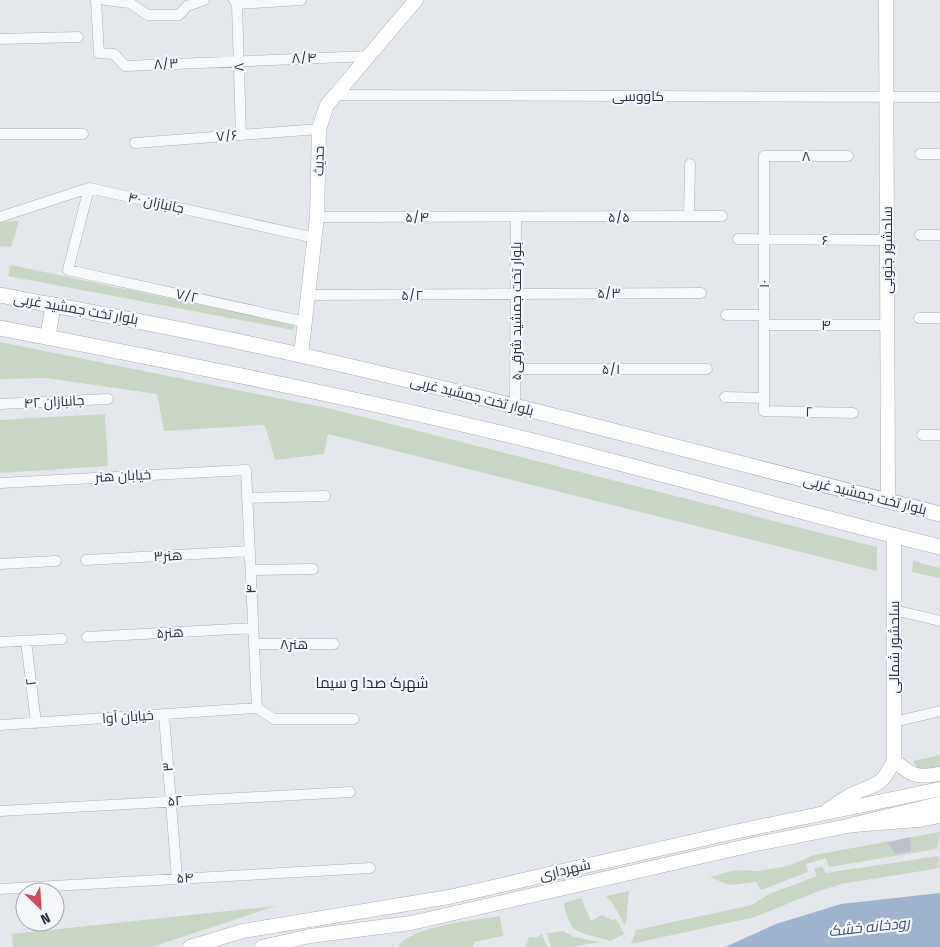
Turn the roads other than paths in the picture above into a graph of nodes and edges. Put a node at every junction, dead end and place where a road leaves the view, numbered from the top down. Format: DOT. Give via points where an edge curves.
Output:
graph roads {
  1 [pos="96,0"];
  2 [pos="105,0"];
  3 [pos="204,0"];
  4 [pos="301,0"];
  5 [pos="416,0"];
  6 [pos="886,0"];
  7 [pos="236,2"];
  8 [pos="78,38"];
  9 [pos="0,39"];
  10 [pos="369,56"];
  11 [pos="239,60"];
  12 [pos="336,96"];
  13 [pos="886,97"];
  14 [pos="940,97"];
  15 [pos="320,129"];
  16 [pos="0,134"];
  17 [pos="82,134"];
  18 [pos="241,135"];
  19 [pos="135,143"];
  20 [pos="920,154"];
  21 [pos="940,154"];
  22 [pos="764,156"];
  23 [pos="848,156"];
  24 [pos="690,164"];
  25 [pos="89,188"];
  26 [pos="689,216"];
  27 [pos="722,216"];
  28 [pos="0,217"];
  29 [pos="317,217"];
  30 [pos="516,217"];
  31 [pos="920,235"];
  32 [pos="940,235"];
  33 [pos="315,238"];
  34 [pos="738,239"];
  35 [pos="764,239"];
  36 [pos="887,240"];
  37 [pos="701,293"];
  38 [pos="516,294"];
  39 [pos="0,295"];
  40 [pos="308,296"];
  41 [pos="53,305"];
  42 [pos="726,315"];
  43 [pos="919,318"];
  44 [pos="940,318"];
  45 [pos="764,320"];
  46 [pos="305,322"];
  47 [pos="887,325"];
  48 [pos="0,328"];
  49 [pos="48,337"];
  50 [pos="301,355"];
  51 [pos="516,369"];
  52 [pos="707,370"];
  53 [pos="725,397"];
  54 [pos="108,398"];
  55 [pos="764,398"];
  56 [pos="0,404"];
  57 [pos="515,406"];
  58 [pos="764,412"];
  59 [pos="853,413"];
  60 [pos="922,435"];
  61 [pos="940,435"];
  62 [pos="246,470"];
  63 [pos="0,483"];
  64 [pos="325,496"];
  65 [pos="247,498"];
  66 [pos="888,500"];
  67 [pos="940,514"];
  68 [pos="894,535"];
  69 [pos="938,549"];
  70 [pos="250,551"];
  71 [pos="86,560"];
  72 [pos="56,562"];
  73 [pos="0,564"];
  74 [pos="312,569"];
  75 [pos="251,570"];
  76 [pos="894,610"];
  77 [pos="940,621"];
  78 [pos="253,628"];
  79 [pos="87,637"];
  80 [pos="62,639"];
  81 [pos="26,641"];
  82 [pos="0,642"];
  83 [pos="254,644"];
  84 [pos="334,644"];
  85 [pos="257,708"];
  86 [pos="940,711"];
  87 [pos="164,715"];
  88 [pos="354,719"];
  89 [pos="894,722"];
  90 [pos="36,723"];
  91 [pos="0,726"];
  92 [pos="894,760"];
  93 [pos="940,774"];
  94 [pos="940,789"];
  95 [pos="350,792"];
  96 [pos="171,802"];
  97 [pos="940,804"];
  98 [pos="0,811"];
  99 [pos="821,814"];
  100 [pos="940,816"];
  101 [pos="853,825"];
  102 [pos="370,868"];
  103 [pos="177,879"];
  104 [pos="0,889"];
  105 [pos="190,947"];
  106 [pos="262,947"];
  1 -- 11 [label="street, ۸/۳" via="99,53 114,54 125,66"];
  2 -- 3 [label="street" via="130,3 148,15 179,15 187,6"];
  4 -- 7 [label="street"];
  5 -- 10 [label="street, حدیث"];
  6 -- 13 [label="street, سلحشور جنوبی"];
  7 -- 11 [label="street, ۸"];
  8 -- 9 [label="street"];
  10 -- 11 [label="street, ۸/۴"];
  10 -- 12 [label="street, حدیث"];
  11 -- 18 [label="street, ۸"];
  12 -- 13 [label="street, کاووسی"];
  12 -- 15 [label="street, حدیث" via="327,105"];
  13 -- 14 [label="street, کاووسی"];
  13 -- 36 [label="street, سلحشور جنوبی"];
  15 -- 18 [label="street, ۷/۶"];
  15 -- 29 [label="street, حدیث"];
  16 -- 17 [label="street"];
  18 -- 19 [label="street, ۷/۶"];
  20 -- 21 [label="street"];
  22 -- 23 [label="street, ۸"];
  22 -- 35 [label="street, ۱۰"];
  24 -- 26 [label="street"];
  25 -- 28 [label="street"];
  25 -- 33 [label="street, ۴۰ جانبازان"];
  25 -- 46 [label="street, ۷/۲" via="68,270"];
  26 -- 27 [label="street, ۵/۵"];
  26 -- 30 [label="street, ۵/۵"];
  29 -- 30 [label="street, ۵/۴"];
  29 -- 33 [label="street, حدیث"];
  30 -- 38 [label="street, بلوار تخت جمشید شرقی۵"];
  31 -- 32 [label="street"];
  33 -- 40 [label="street, حدیث"];
  34 -- 35 [label="street, ۶"];
  35 -- 36 [label="street, ۶"];
  35 -- 45 [label="street, ۱۰"];
  36 -- 47 [label="street, سلحشور جنوبی"];
  37 -- 38 [label="street, ۵/۳"];
  38 -- 40 [label="street, ۵/۲"];
  38 -- 51 [label="street, بلوار تخت جمشید شرقی۵"];
  39 -- 41 [label="main road, بلوار تخت جمشید غربی"];
  40 -- 46 [label="street, حدیث"];
  41 -- 49 [label="main road"];
  41 -- 50 [label="main road, بلوار تخت جمشید غربی"];
  42 -- 45 [label="street, ۴"];
  43 -- 44 [label="street"];
  45 -- 47 [label="street, ۴"];
  45 -- 55 [label="street, ۱۰"];
  46 -- 50 [label="street, حدیث"];
  47 -- 66 [label="street, سلحشور جنوبی"];
  48 -- 49 [label="main road"];
  49 -- 68 [label="main road" via="303,387 514,437"];
  50 -- 57 [label="main road, بلوار تخت جمشید غربی"];
  51 -- 52 [label="street, ۵/۱"];
  51 -- 57 [label="street, بلوار تخت جمشید شرقی۵"];
  53 -- 55 [label="street"];
  54 -- 56 [label="street, ۴۲ جانبازان"];
  55 -- 58 [label="street, ۱۰"];
  57 -- 66 [label="main road, بلوار تخت جمشید غربی"];
  58 -- 59 [label="street, ۲"];
  60 -- 61 [label="street"];
  62 -- 63 [label="street, خیابان هنر"];
  62 -- 65 [label="street, ۴"];
  64 -- 65 [label="street"];
  65 -- 70 [label="street, ۴"];
  66 -- 67 [label="main road, بلوار تخت جمشید غربی"];
  68 -- 69 [label="main road"];
  68 -- 76 [label="street, سلحشور شمالی"];
  70 -- 71 [label="street, هنر۳"];
  70 -- 75 [label="street, ۴"];
  72 -- 73 [label="street"];
  74 -- 75 [label="street"];
  75 -- 78 [label="street, ۴"];
  76 -- 77 [label="street"];
  76 -- 89 [label="street, سلحشور شمالی"];
  78 -- 79 [label="street, هنر۵"];
  78 -- 83 [label="street, ۴"];
  80 -- 81 [label="street"];
  81 -- 82 [label="street"];
  81 -- 90 [label="street, ۲"];
  83 -- 84 [label="street, هنر۸"];
  83 -- 85 [label="street, ۴"];
  85 -- 87 [label="street, خیابان آوا"];
  85 -- 88 [label="street" via="274,719"];
  86 -- 89 [label="street"];
  87 -- 90 [label="street, خیابان آوا"];
  87 -- 96 [label="street, ۳"];
  89 -- 92 [label="street, سلحشور شمالی"];
  90 -- 91 [label="street, خیابان آوا"];
  92 -- 93 [label="street" via="907,772 921,778"];
  92 -- 99 [label="street" via="879,785 851,794"];
  94 -- 99 [label="street, شهرداری"];
  95 -- 96 [label="street, ۵۲"];
  96 -- 98 [label="street, ۵۲"];
  96 -- 103 [label="street, ۳"];
  97 -- 101 [label="main road"];
  99 -- 105 [label="street, شهرداری" via="450,897 243,931"];
  100 -- 101 [label="street, شهرداری"];
  101 -- 106 [label="street, شهرداری" via="412,923 310,936"];
  102 -- 103 [label="street, ۵۴"];
  103 -- 104 [label="street, ۵۴"];
}
